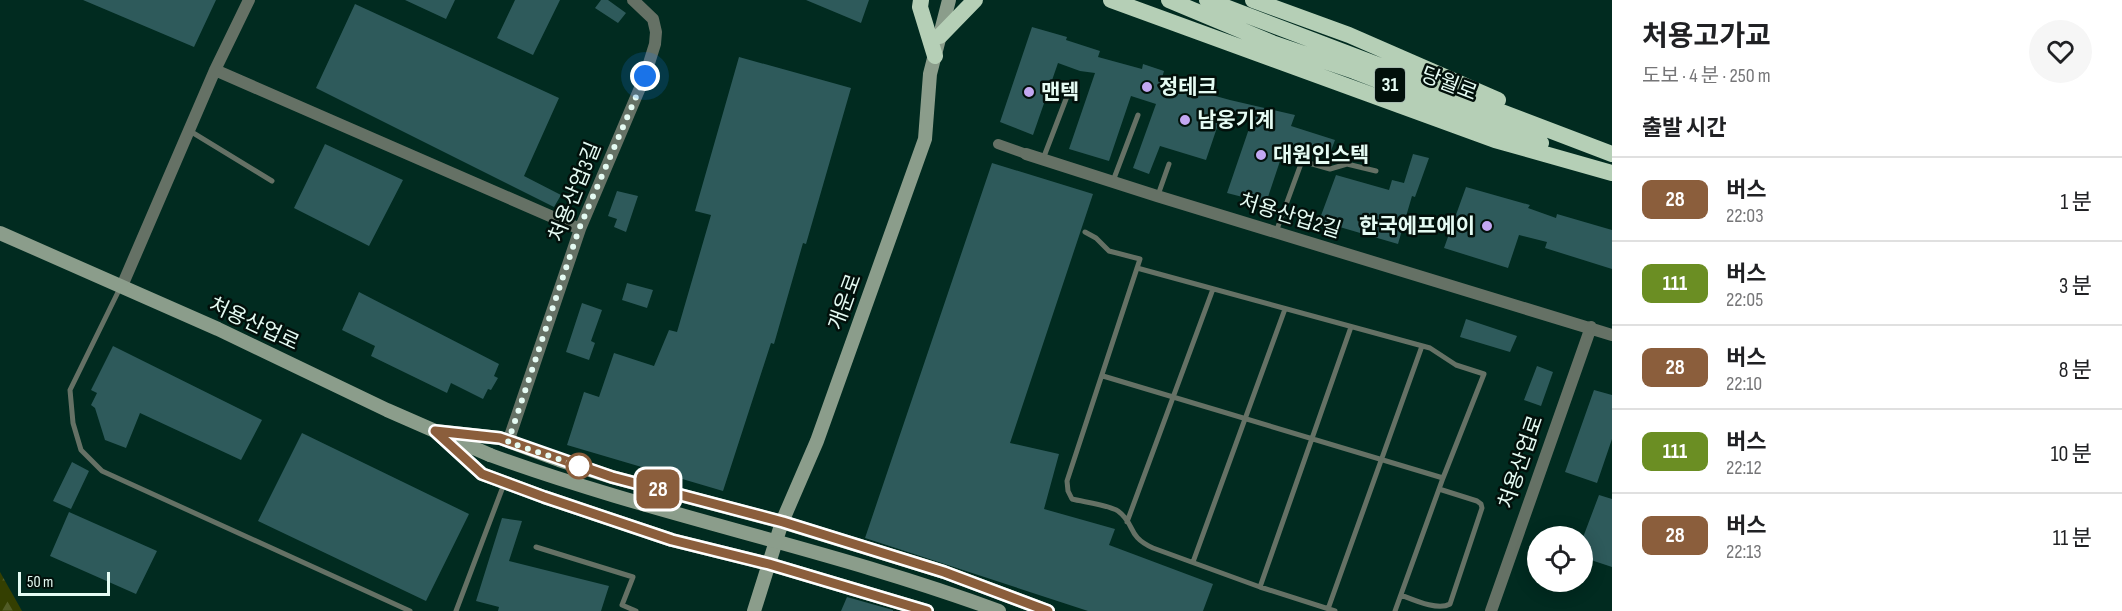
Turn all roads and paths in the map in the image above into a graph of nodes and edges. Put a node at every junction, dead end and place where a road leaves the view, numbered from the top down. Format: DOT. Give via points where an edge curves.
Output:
graph roads {
  1 [pos="249,0"];
  2 [pos="633,0"];
  3 [pos="921,0"];
  4 [pos="949,0"];
  5 [pos="975,0"];
  6 [pos="1111,0"];
  7 [pos="1169,0"];
  8 [pos="1207,0"];
  9 [pos="1253,0"];
  10 [pos="940,36"];
  11 [pos="935,56"];
  12 [pos="215,70"];
  13 [pos="1071,86"];
  14 [pos="1138,115"];
  15 [pos="189,130"];
  16 [pos="998,144"];
  17 [pos="1026,153"];
  18 [pos="1608,153"];
  19 [pos="1043,159"];
  20 [pos="1169,164"];
  21 [pos="1376,171"];
  22 [pos="1612,171"];
  23 [pos="272,181"];
  24 [pos="1112,182"];
  25 [pos="1157,196"];
  26 [pos="579,229"];
  27 [pos="0,232"];
  28 [pos="1085,232"];
  29 [pos="1276,232"];
  30 [pos="1137,268"];
  31 [pos="122,286"];
  32 [pos="1213,289"];
  33 [pos="1285,309"];
  34 [pos="1351,327"];
  35 [pos="1591,327"];
  36 [pos="1612,334"];
  37 [pos="1422,346"];
  38 [pos="1103,376"];
  39 [pos="1173,398"];
  40 [pos="1246,419"];
  41 [pos="435,431"];
  42 [pos="1312,439"];
  43 [pos="508,442"];
  44 [pos="1382,460"];
  45 [pos="1443,478"];
  46 [pos="504,482"];
  47 [pos="1439,489"];
  48 [pos="783,522"];
  49 [pos="1127,522"];
  50 [pos="536,547"];
  51 [pos="1193,561"];
  52 [pos="769,564"];
  53 [pos="1260,587"];
  54 [pos="1401,595"];
  55 [pos="1332,610"];
  56 [pos="410,611"];
  57 [pos="456,611"];
  58 [pos="636,611"];
  59 [pos="754,611"];
  60 [pos="927,611"];
  61 [pos="999,611"];
  62 [pos="1048,611"];
  63 [pos="1395,611"];
  64 [pos="1491,611"];
  1 -- 12 [label="street"];
  2 -- 26 [label="street, 처용산업3길" via="653,19 655,44"];
  3 -- 11 [label="highway"];
  4 -- 10 [label="main road, 개운로"];
  5 -- 10 [label="highway"];
  6 -- 22 [label="highway" via="1495,140"];
  7 -- 22 [label="highway, 당월로 / 31" via="1272,43"];
  8 -- 18 [label="highway, 당월로 / 31"];
  9 -- 18 [label="highway" via="1467,85"];
  10 -- 11 [label="main road, 개운로"];
  11 -- 48 [label="main road, 개운로" via="925,139 817,441"];
  12 -- 15 [label="street"];
  12 -- 26 [label="street"];
  13 -- 19 [label="lane"];
  14 -- 24 [label="lane"];
  15 -- 23 [label="lane"];
  15 -- 31 [label="street"];
  16 -- 17 [label="street"];
  17 -- 19 [label="street, 처용산업2길"];
  19 -- 24 [label="street, 처용산업2길"];
  20 -- 25 [label="lane"];
  21 -- 29 [label="lane" via="1347,164 1330,169 1302,161"];
  24 -- 25 [label="street, 처용산업2길"];
  25 -- 29 [label="street, 처용산업2길"];
  26 -- 43 [label="street, 처용산업3길"];
  27 -- 31 [label="main road, 처용산업로"];
  28 -- 30 [label="lane" via="1109,251 1140,259"];
  29 -- 35 [label="street, 처용산업2길"];
  30 -- 32 [label="lane"];
  30 -- 38 [label="lane"];
  31 -- 41 [label="main road, 처용산업로"];
  31 -- 56 [label="lane" via="70,390 81,450 102,471"];
  32 -- 33 [label="lane"];
  32 -- 39 [label="lane"];
  33 -- 34 [label="lane"];
  33 -- 40 [label="lane"];
  34 -- 37 [label="lane"];
  34 -- 42 [label="lane"];
  35 -- 36 [label="street, 처용산업2길"];
  35 -- 64 [label="street, 처용산업로"];
  37 -- 44 [label="lane"];
  37 -- 45 [label="lane" via="1456,365 1484,374"];
  38 -- 39 [label="lane"];
  38 -- 49 [label="lane" via="1067,481 1068,491 1072,499 1117,510"];
  39 -- 40 [label="lane"];
  39 -- 49 [label="lane"];
  40 -- 42 [label="lane"];
  40 -- 51 [label="lane"];
  41 -- 43 [label="main road"];
  41 -- 46 [label="main road" via="482,474"];
  41 -- 61 [label="main road, 처용산업로, bridge" via="539,473 933,587"];
  42 -- 44 [label="lane"];
  42 -- 53 [label="lane"];
  43 -- 48 [label="main road" via="612,477"];
  44 -- 45 [label="lane"];
  44 -- 55 [label="lane"];
  45 -- 47 [label="lane"];
  46 -- 52 [label="main road" via="672,540"];
  46 -- 57 [label="lane"];
  47 -- 54 [label="lane"];
  47 -- 54 [label="lane" via="1477,501 1482,508 1450,604 1438,608"];
  48 -- 52 [label="main road, 개운로"];
  48 -- 62 [label="main road" via="944,572"];
  49 -- 51 [label="lane" via="1141,542"];
  50 -- 58 [label="lane" via="633,577 622,605"];
  51 -- 53 [label="lane"];
  52 -- 59 [label="main road, 개운로"];
  52 -- 60 [label="main road"];
  53 -- 55 [label="lane"];
  54 -- 63 [label="lane"];
}
